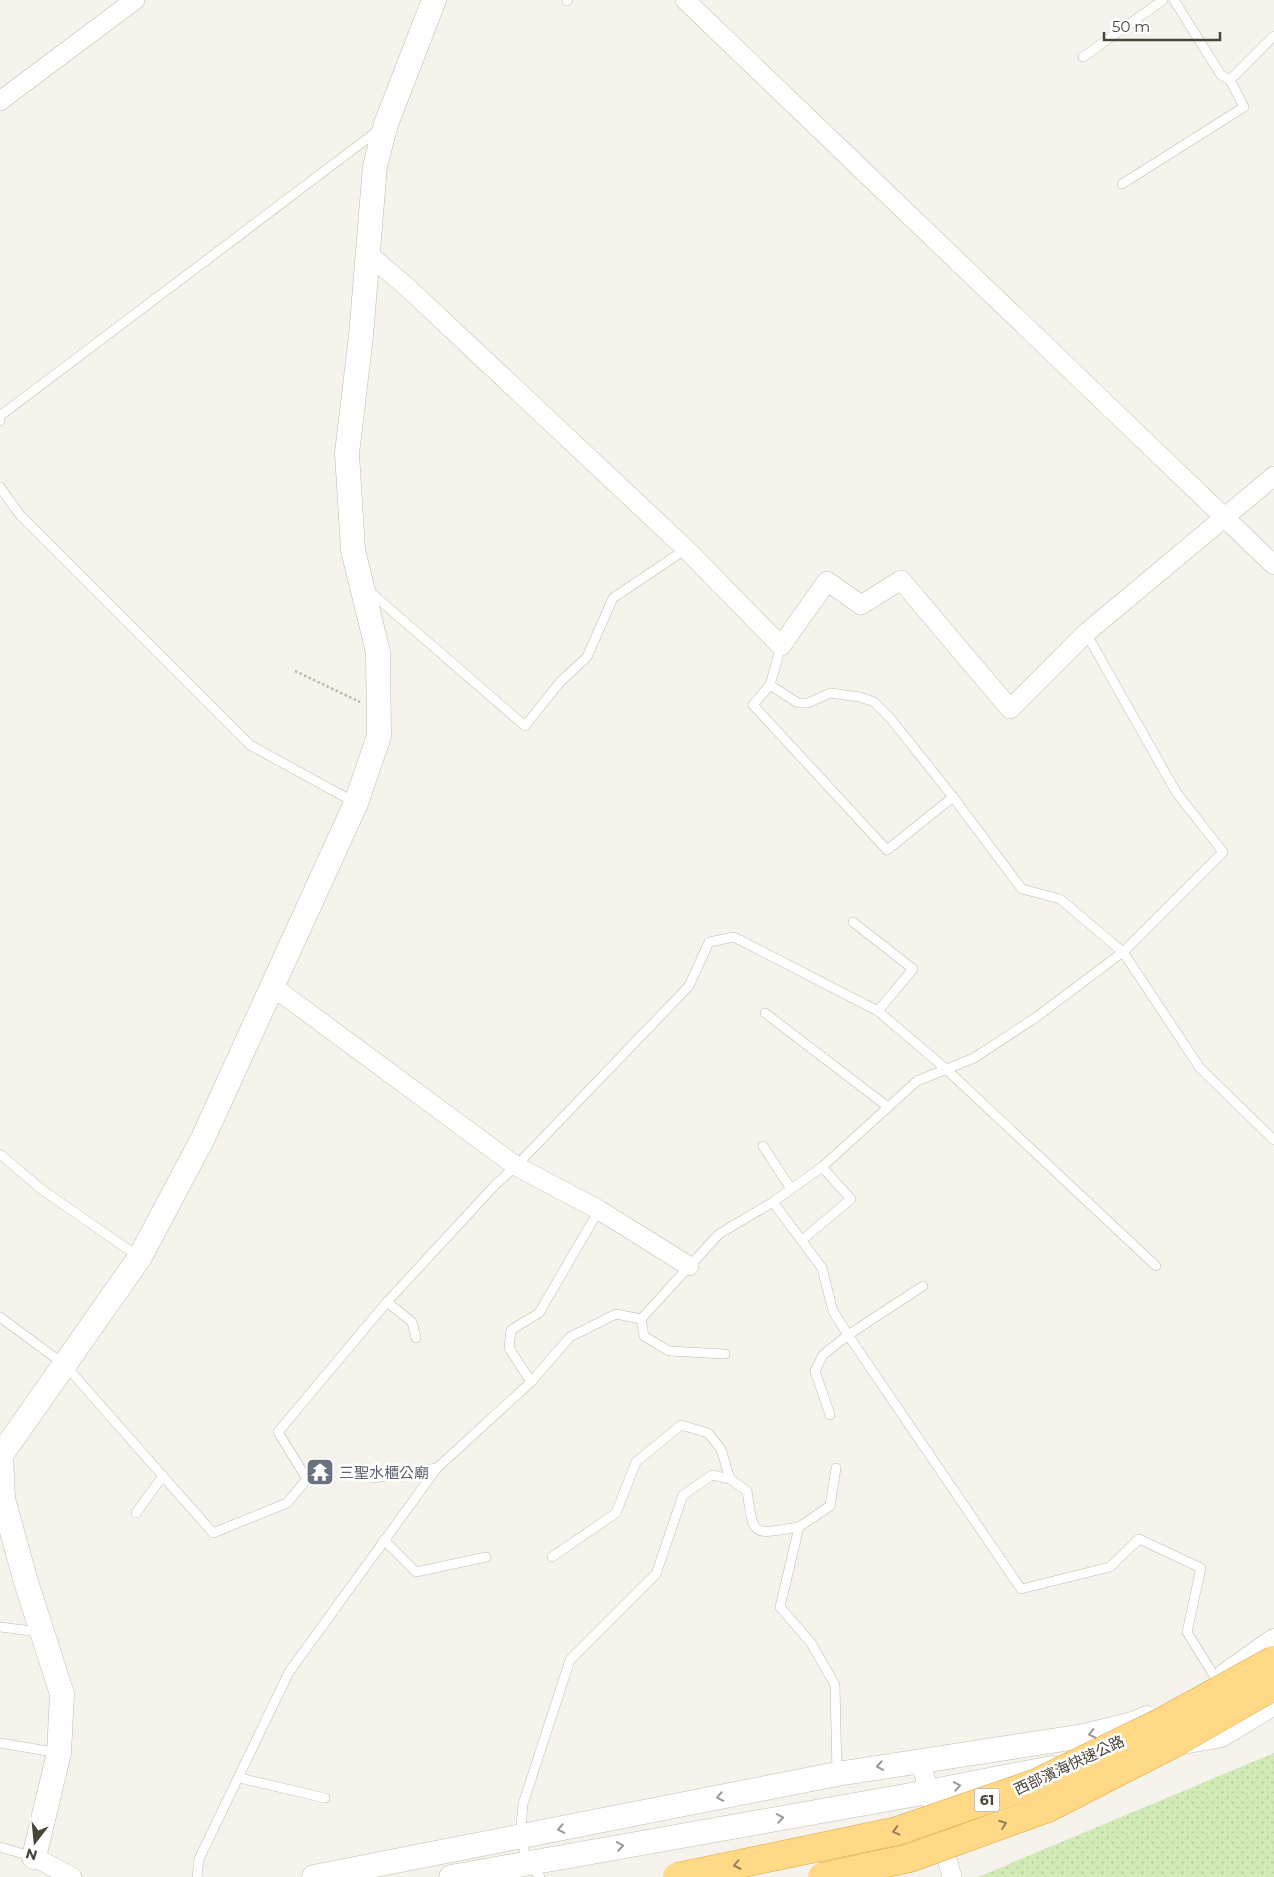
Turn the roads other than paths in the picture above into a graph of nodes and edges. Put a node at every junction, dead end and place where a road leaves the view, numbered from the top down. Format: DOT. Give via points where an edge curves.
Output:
graph roads {
  1 [pos="135,0"];
  2 [pos="434,0"];
  3 [pos="685,0"];
  4 [pos="1163,0"];
  5 [pos="1174,0"];
  6 [pos="1274,36"];
  7 [pos="1083,57"];
  8 [pos="1230,80"];
  9 [pos="0,101"];
  10 [pos="386,124"];
  11 [pos="1122,184"];
  12 [pos="367,253"];
  13 [pos="0,421"];
  14 [pos="1274,476"];
  15 [pos="0,487"];
  16 [pos="1224,517"];
  17 [pos="686,549"];
  18 [pos="1274,565"];
  19 [pos="362,585"];
  20 [pos="1086,633"];
  21 [pos="781,646"];
  22 [pos="770,685"];
  23 [pos="953,797"];
  24 [pos="356,803"];
  25 [pos="852,922"];
  26 [pos="1124,952"];
  27 [pos="272,986"];
  28 [pos="878,1011"];
  29 [pos="765,1013"];
  30 [pos="946,1069"];
  31 [pos="888,1107"];
  32 [pos="1274,1140"];
  33 [pos="763,1146"];
  34 [pos="0,1154"];
  35 [pos="516,1166"];
  36 [pos="822,1167"];
  37 [pos="791,1189"];
  38 [pos="774,1202"];
  39 [pos="599,1210"];
  40 [pos="802,1240"];
  41 [pos="140,1257"];
  42 [pos="689,1266"];
  43 [pos="1156,1266"];
  44 [pos="923,1286"];
  45 [pos="387,1302"];
  46 [pos="0,1316"];
  47 [pos="641,1319"];
  48 [pos="848,1335"];
  49 [pos="416,1338"];
  50 [pos="725,1354"];
  51 [pos="65,1365"];
  52 [pos="531,1382"];
  53 [pos="830,1415"];
  54 [pos="0,1454"];
  55 [pos="438,1468"];
  56 [pos="836,1468"];
  57 [pos="163,1476"];
  58 [pos="374,1478"];
  59 [pos="730,1479"];
  60 [pos="136,1513"];
  61 [pos="799,1527"];
  62 [pos="384,1540"];
  63 [pos="552,1556"];
  64 [pos="486,1557"];
  65 [pos="0,1627"];
  66 [pos="42,1632"];
  67 [pos="1274,1641"];
  68 [pos="1274,1660"];
  69 [pos="1217,1682"];
  70 [pos="1274,1686"];
  71 [pos="1274,1703"];
  72 [pos="1247,1719"];
  73 [pos="0,1743"];
  74 [pos="59,1753"];
  75 [pos="920,1759"];
  76 [pos="837,1774"];
  77 [pos="240,1778"];
  78 [pos="928,1792"];
  79 [pos="325,1798"];
  80 [pos="520,1837"];
  81 [pos="0,1847"];
  82 [pos="34,1857"];
  83 [pos="534,1870"];
  84 [pos="62,1875"];
  85 [pos="197,1877"];
  86 [pos="314,1877"];
  87 [pos="451,1877"];
  88 [pos="677,1877"];
  89 [pos="822,1877"];
  90 [pos="952,1877"];
  1 -- 9 [label="street"];
  2 -- 10 [label="street"];
  3 -- 16 [label="street"];
  4 -- 7 [label="lane"];
  5 -- 8 [label="lane" via="1221,75"];
  6 -- 8 [label="lane"];
  8 -- 11 [label="lane" via="1244,107"];
  10 -- 12 [label="street" via="375,166"];
  10 -- 13 [label="lane" via="0,416"];
  12 -- 17 [label="street"];
  12 -- 19 [label="street" via="347,453 354,550"];
  14 -- 16 [label="street"];
  15 -- 24 [label="lane" via="20,515 250,745"];
  16 -- 18 [label="street"];
  16 -- 20 [label="street"];
  17 -- 19 [label="lane" via="613,598 587,657 560,682 525,726"];
  17 -- 21 [label="street"];
  19 -- 24 [label="street" via="378,652 379,736"];
  20 -- 21 [label="street" via="1010,709 901,580 861,605 827,581"];
  20 -- 26 [label="lane" via="1176,792 1223,852"];
  21 -- 22 [label="lane"];
  22 -- 23 [label="lane" via="798,703 808,703 830,693 874,702"];
  22 -- 23 [label="lane" via="753,705 887,850"];
  23 -- 26 [label="lane" via="1022,889 1060,899"];
  24 -- 27 [label="street"];
  25 -- 28 [label="lane" via="913,968"];
  26 -- 30 [label="lane" via="1035,1018 974,1058"];
  26 -- 32 [label="lane" via="1200,1068"];
  27 -- 35 [label="street"];
  27 -- 41 [label="street" via="203,1138"];
  28 -- 30 [label="lane"];
  28 -- 35 [label="lane" via="734,937 709,942 689,986"];
  29 -- 31 [label="lane"];
  30 -- 31 [label="lane" via="917,1081"];
  30 -- 43 [label="lane"];
  31 -- 36 [label="lane"];
  33 -- 37 [label="lane"];
  34 -- 41 [label="lane" via="40,1189"];
  35 -- 39 [label="street"];
  35 -- 45 [label="lane"];
  36 -- 37 [label="lane"];
  36 -- 40 [label="lane" via="851,1200"];
  37 -- 38 [label="lane"];
  38 -- 40 [label="lane"];
  38 -- 42 [label="lane" via="719,1234"];
  39 -- 42 [label="street"];
  39 -- 52 [label="lane" via="539,1313 511,1330 509,1348"];
  40 -- 48 [label="lane" via="822,1268 833,1311"];
  41 -- 51 [label="street"];
  42 -- 47 [label="lane"];
  44 -- 48 [label="lane"];
  45 -- 49 [label="lane" via="412,1322"];
  45 -- 57 [label="lane" via="278,1432 306,1479 287,1502 213,1533"];
  46 -- 51 [label="lane"];
  47 -- 50 [label="lane" via="644,1336 669,1351"];
  47 -- 52 [label="lane" via="616,1314 570,1337"];
  48 -- 53 [label="lane" via="823,1355 815,1372"];
  48 -- 69 [label="lane" via="1021,1589 1110,1567 1139,1539 1201,1568 1187,1632"];
  51 -- 54 [label="street"];
  51 -- 57 [label="lane"];
  52 -- 55 [label="lane"];
  54 -- 66 [label="street" via="4,1499"];
  55 -- 58 [label="lane"];
  55 -- 62 [label="lane"];
  56 -- 61 [label="lane" via="830,1506"];
  57 -- 60 [label="lane"];
  59 -- 61 [label="lane" via="747,1491 752,1525 757,1531"];
  59 -- 63 [label="lane" via="721,1448 708,1433 681,1425 636,1462 616,1513"];
  59 -- 80 [label="lane" via="712,1475 683,1495 656,1574 570,1660 523,1804"];
  61 -- 76 [label="lane" via="780,1607 812,1643 835,1685"];
  62 -- 64 [label="lane" via="416,1572"];
  62 -- 77 [label="lane" via="289,1672"];
  65 -- 66 [label="lane"];
  66 -- 74 [label="street" via="62,1694"];
  67 -- 69 [label="street"];
  68 -- 88 [label="highway, 西部濱海快速公路 / 61, one-way, bridge" via="1165,1720 1036,1783 898,1831"];
  69 -- 72 [label="lane"];
  69 -- 75 [label="street, one-way" via="1196,1696 1133,1724 1084,1736"];
  89 -- 70 [label="highway, 西部濱海快速公路 / 61, one-way, bridge" via="910,1858 1048,1808 1171,1745"];
  71 -- 72 [label="street"];
  78 -- 72 [label="street, one-way" via="1221,1735"];
  73 -- 74 [label="lane"];
  74 -- 82 [label="street"];
  75 -- 76 [label="street, one-way"];
  75 -- 78 [label="street"];
  76 -- 80 [label="street, one-way"];
  77 -- 79 [label="lane"];
  77 -- 85 [label="lane" via="199,1860"];
  83 -- 78 [label="street, one-way"];
  78 -- 90 [label="street"];
  80 -- 83 [label="lane"];
  80 -- 86 [label="street"];
  81 -- 82 [label="lane"];
  82 -- 84 [label="street"];
  83 -- 87 [label="street"];
}
